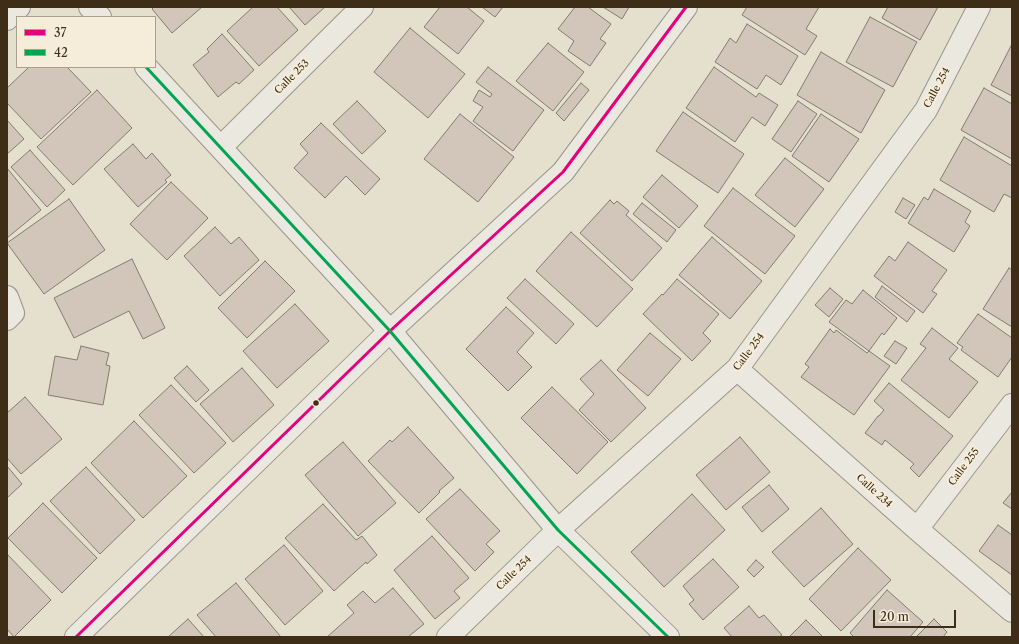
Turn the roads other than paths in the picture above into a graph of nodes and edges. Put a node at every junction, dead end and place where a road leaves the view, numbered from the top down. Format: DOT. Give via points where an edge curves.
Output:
graph roads {
  1 [pos="19,7"];
  2 [pos="90,7"];
  3 [pos="362,7"];
  4 [pos="686,7"];
  5 [pos="979,7"];
  6 [pos="99,16"];
  7 [pos="7,19"];
  8 [pos="147,68"];
  9 [pos="221,147"];
  10 [pos="7,297"];
  11 [pos="7,319"];
  12 [pos="390,331"];
  13 [pos="737,369"];
  14 [pos="1012,404"];
  15 [pos="917,529"];
  16 [pos="558,530"];
  17 [pos="1012,611"];
  18 [pos="76,637"];
  19 [pos="448,637"];
  20 [pos="668,637"];
  1 -- 7 [label="street"];
  2 -- 6 [label="street"];
  3 -- 9 [label="street, Calle 253"];
  4 -- 12 [label="street" via="563,172"];
  5 -- 13 [label="street, Calle 254" via="926,110"];
  8 -- 9 [label="street"];
  9 -- 12 [label="street"];
  10 -- 11 [label="street" via="13,312"];
  12 -- 16 [label="street"];
  12 -- 18 [label="street"];
  13 -- 15 [label="street, Calle 234"];
  13 -- 16 [label="street, Calle 254"];
  14 -- 15 [label="street, Calle 255"];
  15 -- 17 [label="street, Calle 234"];
  16 -- 19 [label="street, Calle 254"];
  16 -- 20 [label="street"];
}
